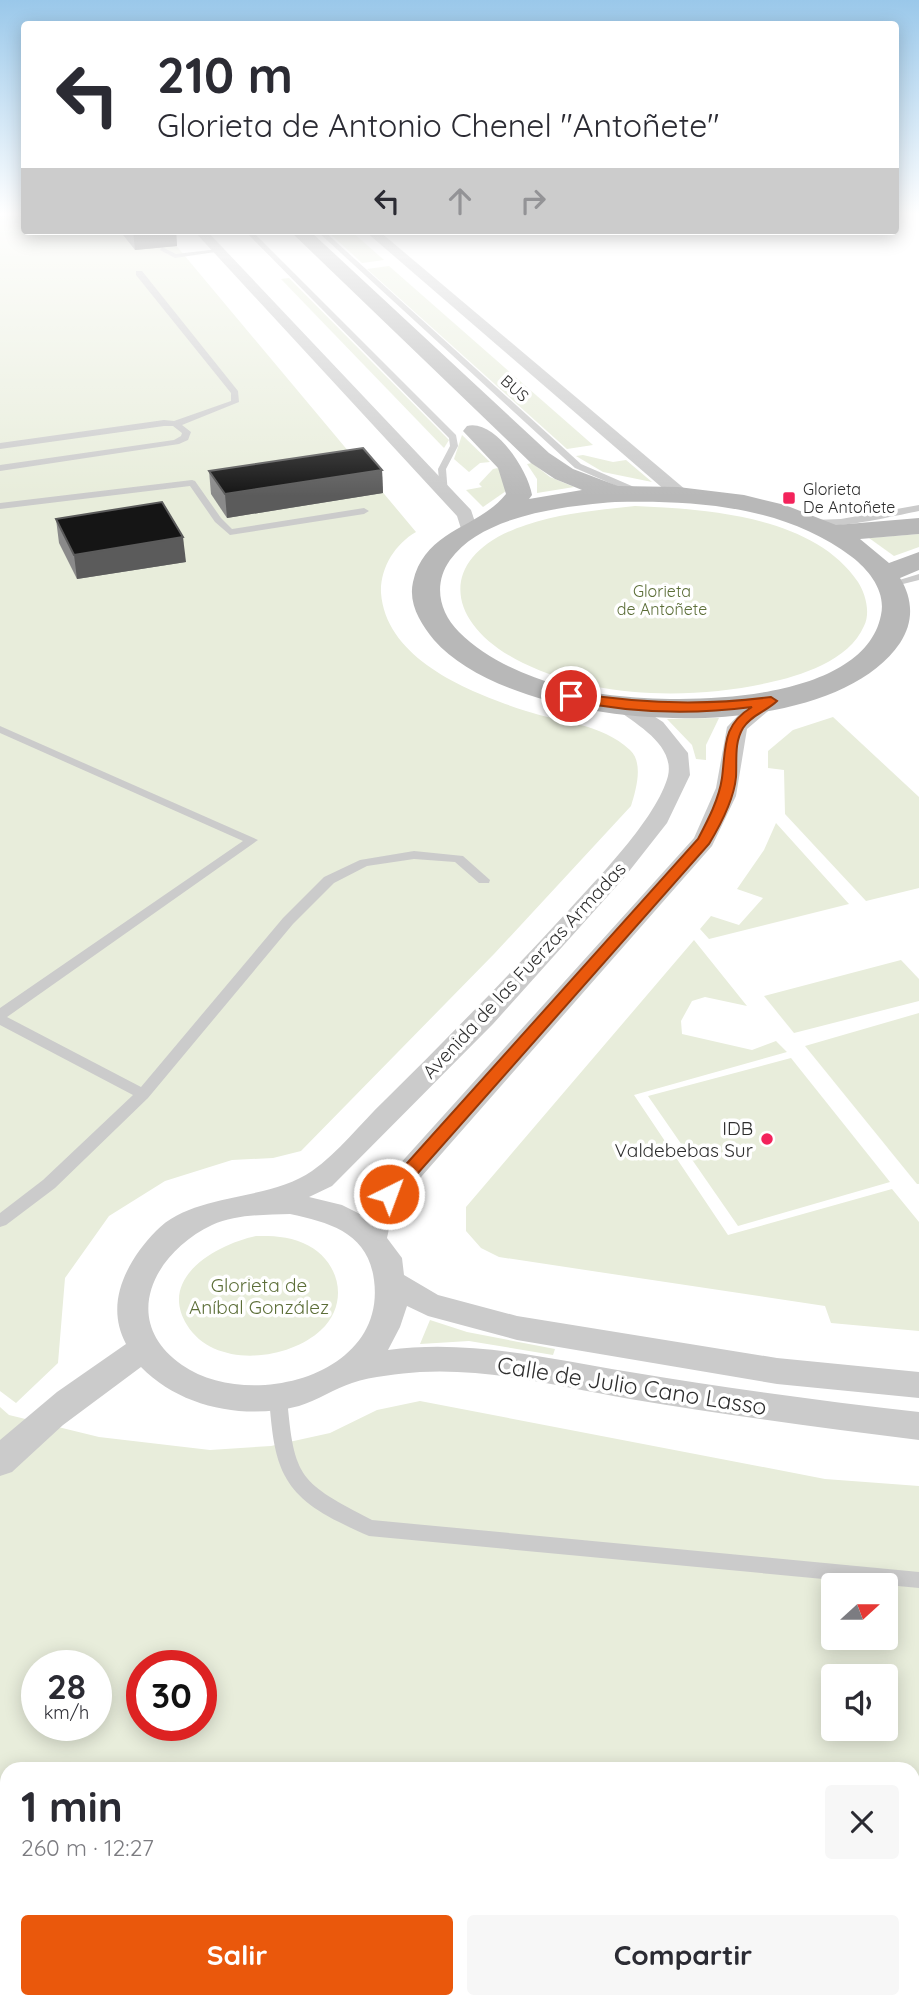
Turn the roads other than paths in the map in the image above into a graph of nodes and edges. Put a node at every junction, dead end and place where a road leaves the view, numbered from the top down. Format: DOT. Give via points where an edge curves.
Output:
graph roads {
  1 [pos="168,309"];
  2 [pos="273,309"];
  3 [pos="325,309"];
  4 [pos="350,309"];
  5 [pos="381,309"];
  6 [pos="405,309"];
  7 [pos="462,309"];
  8 [pos="175,424"];
  9 [pos="0,446"];
  10 [pos="0,468"];
  11 [pos="206,481"];
  12 [pos="192,483"];
  13 [pos="445,492"];
  14 [pos="627,493"];
  15 [pos="680,494"];
  16 [pos="0,506"];
  17 [pos="919,508"];
  18 [pos="364,511"];
  19 [pos="503,515"];
  20 [pos="919,526"];
  21 [pos="820,528"];
  22 [pos="469,531"];
  23 [pos="919,560"];
  24 [pos="919,577"];
  25 [pos="888,580"];
  26 [pos="771,701"];
  27 [pos="623,705"];
  28 [pos="0,729"];
  29 [pos="484,880"];
  30 [pos="0,1017"];
  31 [pos="144,1094"];
  32 [pos="272,1201"];
  33 [pos="0,1221"];
  34 [pos="372,1239"];
  35 [pos="393,1283"];
  36 [pos="144,1349"];
  37 [pos="346,1371"];
  38 [pos="919,1385"];
  39 [pos="278,1397"];
  40 [pos="919,1426"];
  41 [pos="0,1462"];
  42 [pos="919,1580"];
  1 -- 8 [label="lane" via="236,393 235,402"];
  2 -- 13 [label="street"];
  3 -- 13 [label="lane" via="453,437 454,446 442,469"];
  4 -- 19 [label="street" via="508,463 519,479 519,495"];
  5 -- 14 [label="street" via="540,458 564,474"];
  6 -- 14 [label="lane, BUS" via="578,466"];
  7 -- 15 [label="street"];
  8 -- 9 [label="lane"];
  8 -- 10 [label="lane" via="187,432 176,442"];
  11 -- 12 [label="lane"];
  12 -- 16 [label="lane"];
  12 -- 18 [label="lane" via="230,532"];
  13 -- 22 [label="street" via="466,514"];
  14 -- 15 [label="street"];
  14 -- 19 [label="street" via="556,501"];
  15 -- 21 [label="street" via="770,510"];
  17 -- 21 [label="lane"];
  19 -- 22 [label="street"];
  20 -- 21 [label="street"];
  21 -- 25 [label="street" via="862,552"];
  22 -- 27 [label="street" via="440,555 426,584 428,606 440,629 473,658 524,683"];
  23 -- 25 [label="street"];
  24 -- 25 [label="lane"];
  25 -- 26 [label="street" via="897,600 897,616 883,647 846,675"];
  26 -- 27 [label="street" via="686,708"];
  26 -- 34 [label="street" via="734,730 729,780 704,841 389,1194 377,1215"];
  27 -- 32 [label="street, Avenida de las Fuerzas Armadas" via="655,727 677,753 679,775 655,823 615,874 484,1018 360,1141 321,1179"];
  28 -- 30 [label="lane" via="252,840"];
  29 -- 31 [label="lane" via="458,859 414,855 364,863 329,880 288,921"];
  30 -- 31 [label="lane"];
  31 -- 33 [label="lane" via="48,1184"];
  32 -- 34 [label="street" via="311,1205 345,1218"];
  32 -- 36 [label="street" via="234,1206 198,1218 168,1237 146,1262 133,1291 132,1321"];
  34 -- 35 [label="street" via="386,1259"];
  35 -- 37 [label="street" via="391,1314 375,1345"];
  35 -- 38 [label="street, Calle de Julio Cano Lasso" via="428,1304 517,1328 777,1371"];
  36 -- 39 [label="street" via="166,1373 199,1390 237,1398"];
  36 -- 41 [label="street" via="54,1410"];
  37 -- 39 [label="street" via="314,1388"];
  37 -- 40 [label="street, Calle de Julio Cano Lasso" via="410,1361 469,1359 775,1410"];
  39 -- 42 [label="lane" via="289,1467 308,1493 369,1528"];
}
